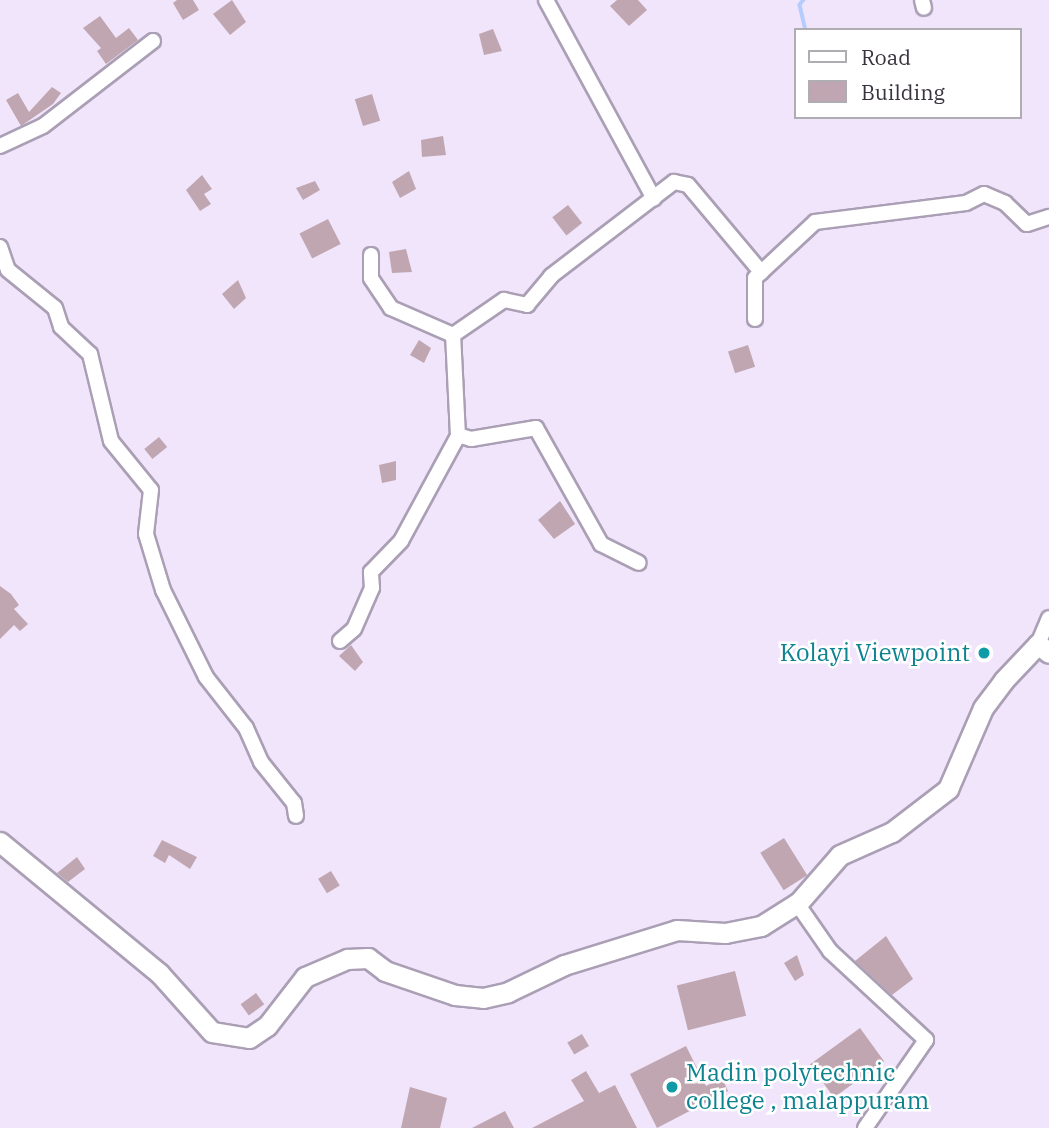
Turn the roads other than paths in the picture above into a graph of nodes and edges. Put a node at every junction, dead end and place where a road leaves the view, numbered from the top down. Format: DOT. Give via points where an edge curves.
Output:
graph roads {
  1 [pos="547,0"];
  2 [pos="153,41"];
  3 [pos="0,146"];
  4 [pos="654,200"];
  5 [pos="1049,217"];
  6 [pos="0,247"];
  7 [pos="371,255"];
  8 [pos="761,272"];
  9 [pos="755,319"];
  10 [pos="453,335"];
  11 [pos="458,435"];
  12 [pos="639,563"];
  13 [pos="1049,618"];
  14 [pos="340,641"];
  15 [pos="1043,649"];
  16 [pos="296,816"];
  17 [pos="0,842"];
  18 [pos="796,902"];
  19 [pos="864,1128"];
  1 -- 4 [label="street"];
  2 -- 3 [label="street" via="43,126"];
  4 -- 8 [label="street" via="674,182 688,185"];
  4 -- 10 [label="street" via="551,276 527,305 503,300"];
  5 -- 8 [label="street" via="1027,224 1005,204 984,194 966,203 815,222"];
  6 -- 16 [label="street" via="8,270 55,308 61,327 90,354 111,441 151,490 146,534 163,590 206,677 246,728 261,762 294,803"];
  7 -- 10 [label="street" via="371,278 391,308"];
  8 -- 9 [label="street" via="755,278"];
  10 -- 11 [label="street"];
  11 -- 12 [label="street" via="471,439 536,428 601,544"];
  11 -- 14 [label="street" via="401,541 372,572 372,588 354,629"];
  13 -- 15 [label="street"];
  15 -- 18 [label="street" via="983,708 948,789 892,832 840,855"];
  17 -- 18 [label="street" via="159,973 212,1032 235,1038 249,1038 267,1026 306,976 347,959 368,958 385,971 454,995 483,998 519,988 564,965 677,930 725,933 761,926"];
  18 -- 19 [label="street" via="830,951 926,1040"];
}
